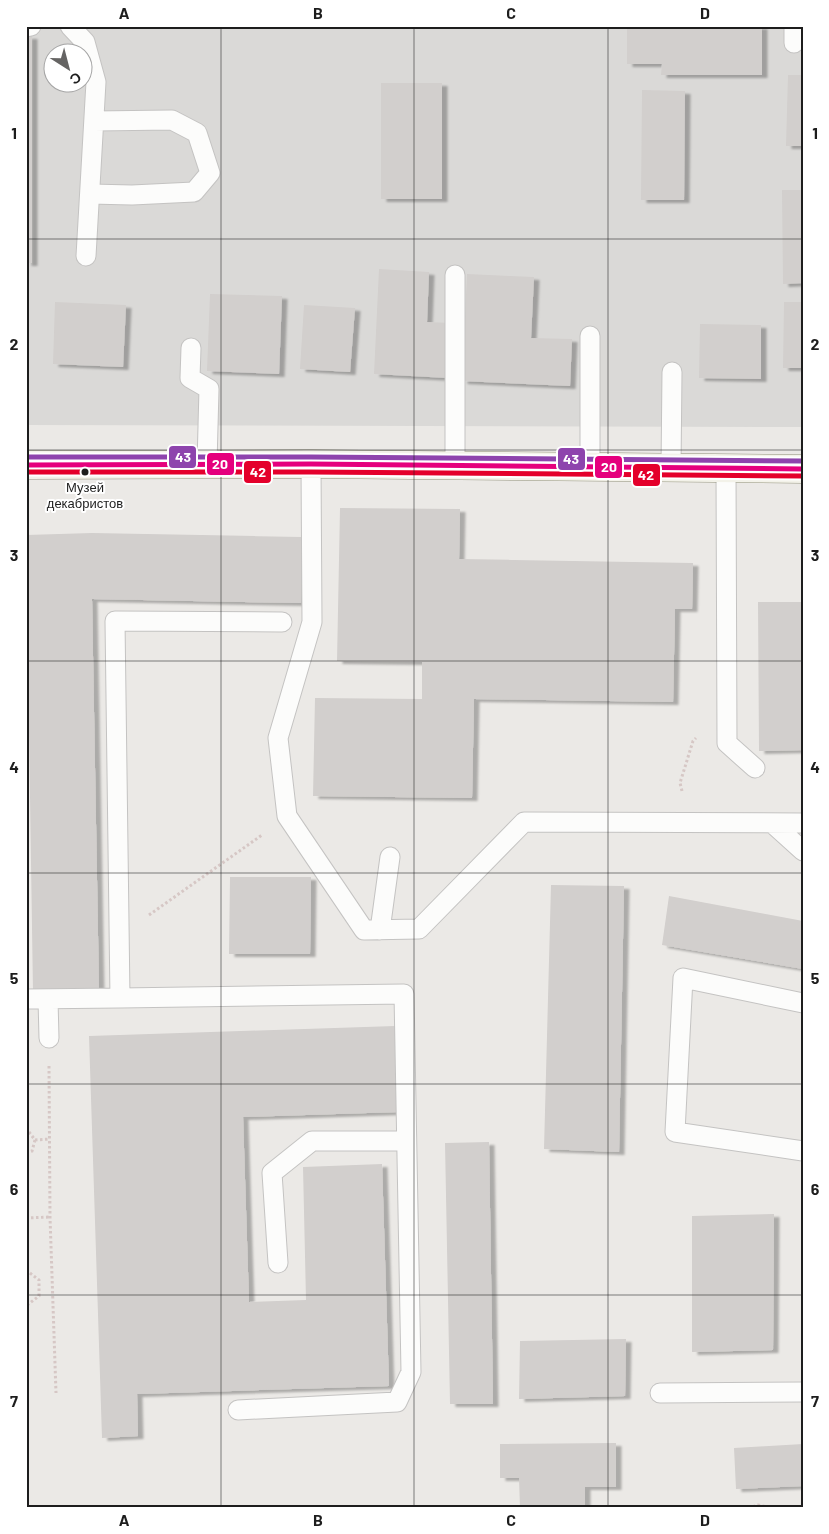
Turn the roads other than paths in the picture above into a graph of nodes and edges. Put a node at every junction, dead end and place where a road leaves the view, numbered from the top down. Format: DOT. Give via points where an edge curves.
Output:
graph roads {
  1 [pos="31,26"];
  2 [pos="70,26"];
  3 [pos="26,27"];
  4 [pos="94,121"];
  5 [pos="90,194"];
  6 [pos="86,256"];
  7 [pos="456,274"];
  8 [pos="590,336"];
  9 [pos="191,348"];
  10 [pos="672,372"];
  11 [pos="207,464"];
  12 [pos="311,464"];
  13 [pos="26,465"];
  14 [pos="455,466"];
  15 [pos="590,467"];
  16 [pos="671,468"];
  17 [pos="803,468"];
  18 [pos="726,469"];
  19 [pos="282,622"];
  20 [pos="755,768"];
  21 [pos="772,823"];
  22 [pos="803,823"];
  23 [pos="803,850"];
  24 [pos="390,857"];
  25 [pos="380,930"];
  26 [pos="120,998"];
  27 [pos="26,999"];
  28 [pos="48,999"];
  29 [pos="803,1003"];
  30 [pos="49,1038"];
  31 [pos="406,1141"];
  32 [pos="803,1151"];
  33 [pos="278,1263"];
  34 [pos="803,1392"];
  35 [pos="660,1393"];
  36 [pos="238,1410"];
  1 -- 3 [label="lane"];
  2 -- 4 [label="lane" via="85,42 96,82"];
  4 -- 5 [label="lane"];
  4 -- 5 [label="lane" via="172,120 197,132 210,173 194,192"];
  5 -- 6 [label="lane"];
  7 -- 14 [label="lane"];
  8 -- 15 [label="lane"];
  9 -- 11 [label="lane" via="190,378 209,389"];
  10 -- 16 [label="lane"];
  11 -- 12 [label="main road"];
  11 -- 13 [label="main road"];
  12 -- 14 [label="main road"];
  12 -- 25 [label="lane" via="312,622 278,738 287,816 364,930"];
  14 -- 15 [label="main road"];
  15 -- 16 [label="main road"];
  16 -- 18 [label="main road"];
  17 -- 18 [label="main road"];
  18 -- 20 [label="lane" via="728,742"];
  19 -- 26 [label="lane" via="115,621"];
  21 -- 22 [label="lane"];
  21 -- 23 [label="lane"];
  21 -- 25 [label="lane" via="524,822 419,929"];
  24 -- 25 [label="lane"];
  26 -- 28 [label="lane"];
  26 -- 31 [label="lane" via="404,994"];
  27 -- 28 [label="lane"];
  28 -- 30 [label="lane"];
  29 -- 32 [label="lane" via="683,978 675,1132"];
  31 -- 33 [label="lane" via="312,1141 272,1172"];
  31 -- 36 [label="lane" via="411,1372 397,1402"];
  34 -- 35 [label="lane"];
}
